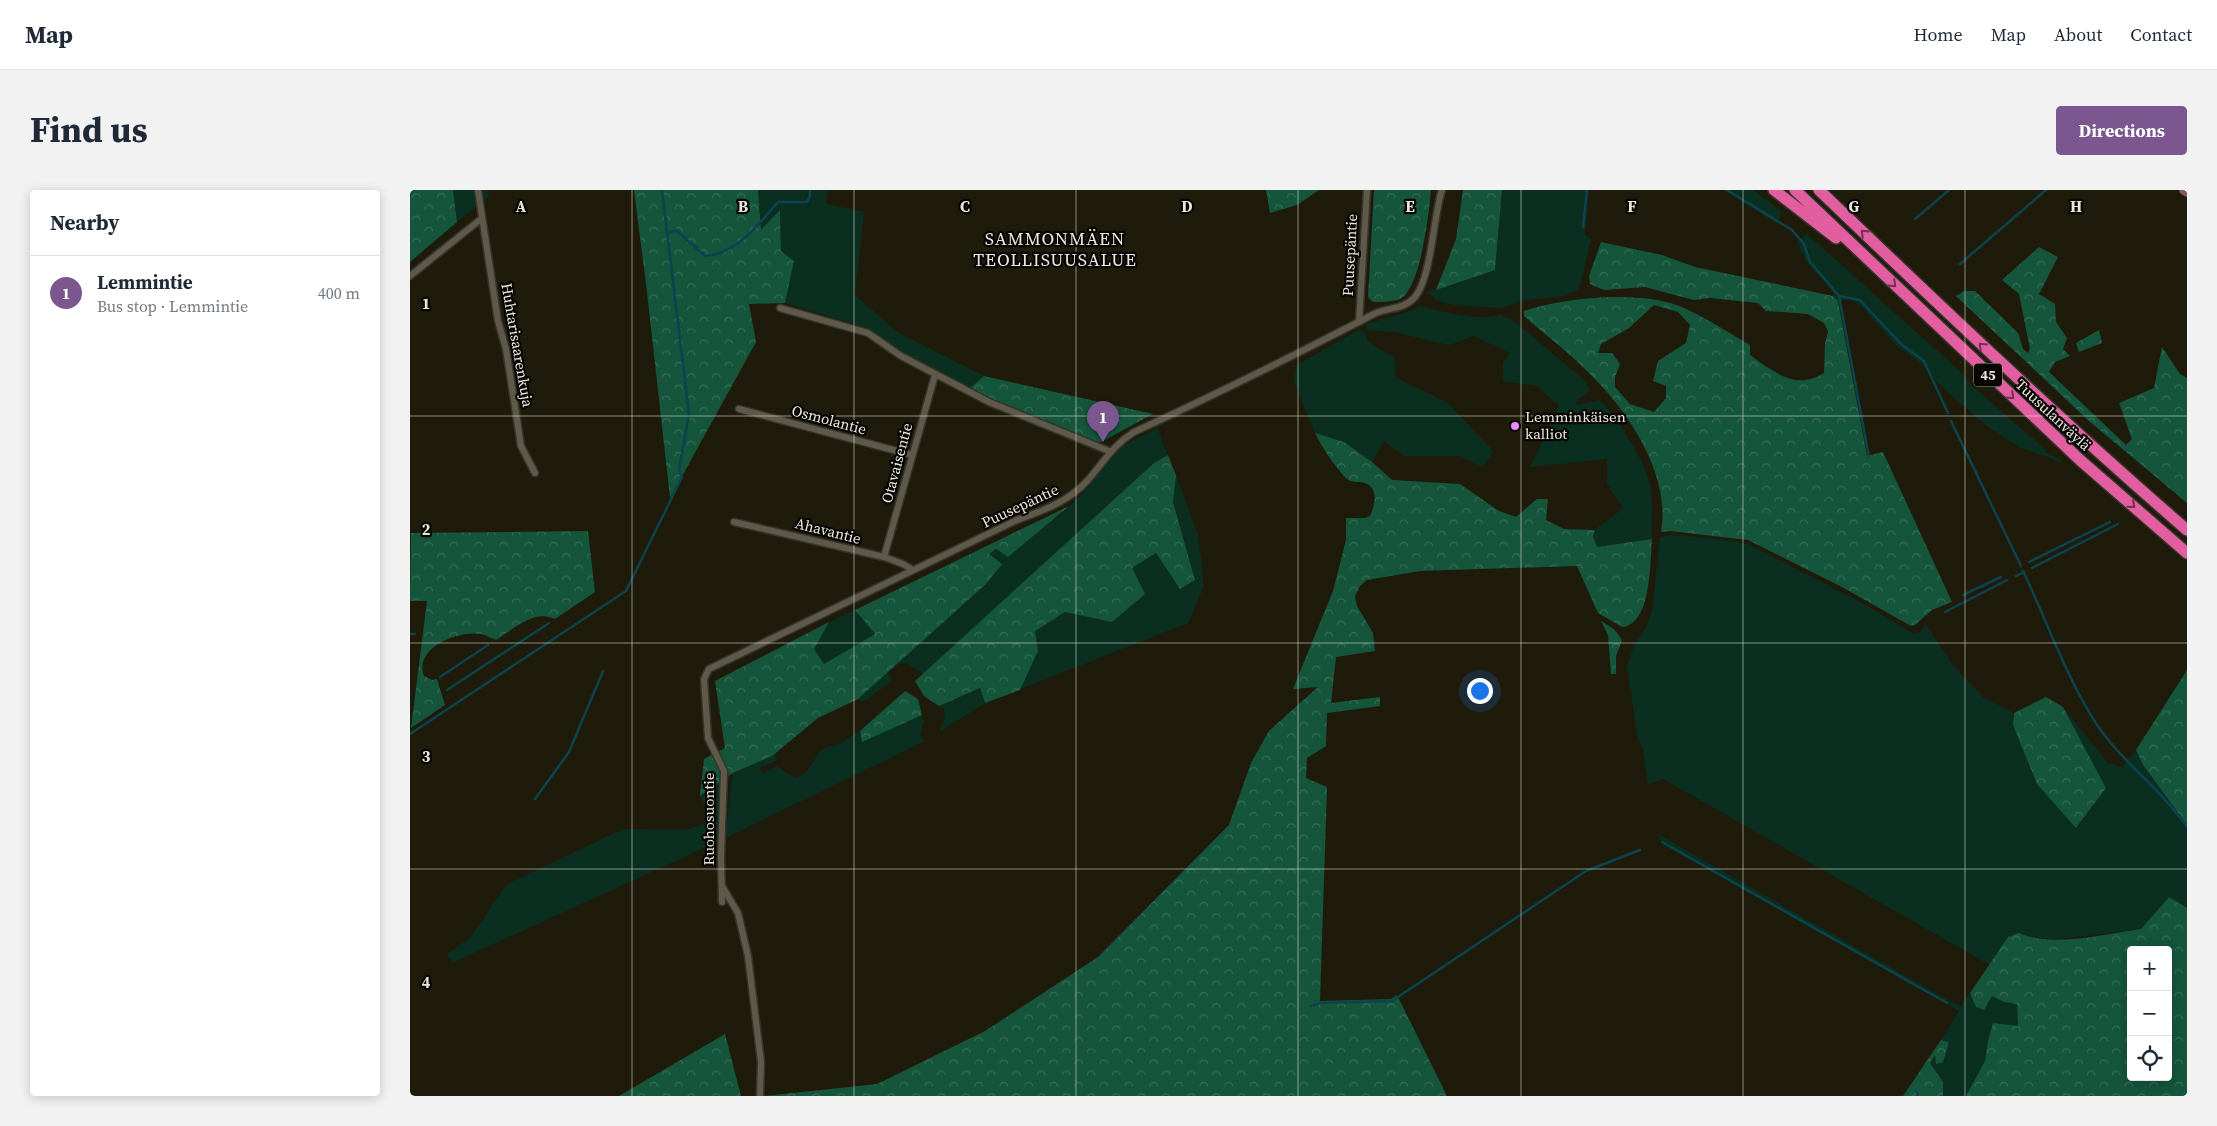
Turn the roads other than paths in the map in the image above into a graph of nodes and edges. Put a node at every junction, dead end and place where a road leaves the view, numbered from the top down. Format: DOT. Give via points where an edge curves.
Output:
graph roads {
  1 [pos="478,190"];
  2 [pos="1367,190"];
  3 [pos="1440,190"];
  4 [pos="1774,190"];
  5 [pos="1795,190"];
  6 [pos="1819,190"];
  7 [pos="481,219"];
  8 [pos="1873,264"];
  9 [pos="410,276"];
  10 [pos="780,308"];
  11 [pos="1359,322"];
  12 [pos="935,375"];
  13 [pos="739,410"];
  14 [pos="1109,452"];
  15 [pos="912,455"];
  16 [pos="535,473"];
  17 [pos="734,522"];
  18 [pos="2187,530"];
  19 [pos="2187,553"];
  20 [pos="884,557"];
  21 [pos="913,570"];
  22 [pos="704,679"];
  23 [pos="722,886"];
  24 [pos="722,902"];
  25 [pos="760,1096"];
  1 -- 7 [label="street, Huhtarisaarenkuja"];
  2 -- 11 [label="street, Puusepäntie"];
  3 -- 11 [label="street, Puusepäntie" via="1426,270 1415,297 1400,307 1376,312"];
  4 -- 8 [label="highway"];
  5 -- 8 [label="highway, Tuusulanväylä / 45"];
  18 -- 6 [label="highway, Tuusulanväylä / 45, one-way" via="2003,366"];
  7 -- 9 [label="street"];
  7 -- 16 [label="street, Huhtarisaarenkuja" via="521,446"];
  8 -- 19 [label="highway, Tuusulanväylä / 45, one-way" via="2080,460"];
  10 -- 12 [label="street" via="868,333"];
  11 -- 14 [label="street, Puusepäntie" via="1134,432"];
  12 -- 14 [label="street" via="989,402"];
  12 -- 15 [label="street, Otavaisentie"];
  13 -- 15 [label="street, Osmolantie"];
  14 -- 21 [label="street, Puusepäntie" via="1086,482 1065,500"];
  15 -- 20 [label="street, Otavaisentie"];
  17 -- 20 [label="street, Ahavantie"];
  20 -- 21 [label="street, Ahavantie"];
  21 -- 22 [label="street, Puusepäntie" via="709,669"];
  22 -- 23 [label="street, Ruohosuontie" via="708,738 724,771"];
  23 -- 24 [label="street, Ruohosuontie"];
  23 -- 25 [label="street" via="738,913 748,956 761,1062"];
}
